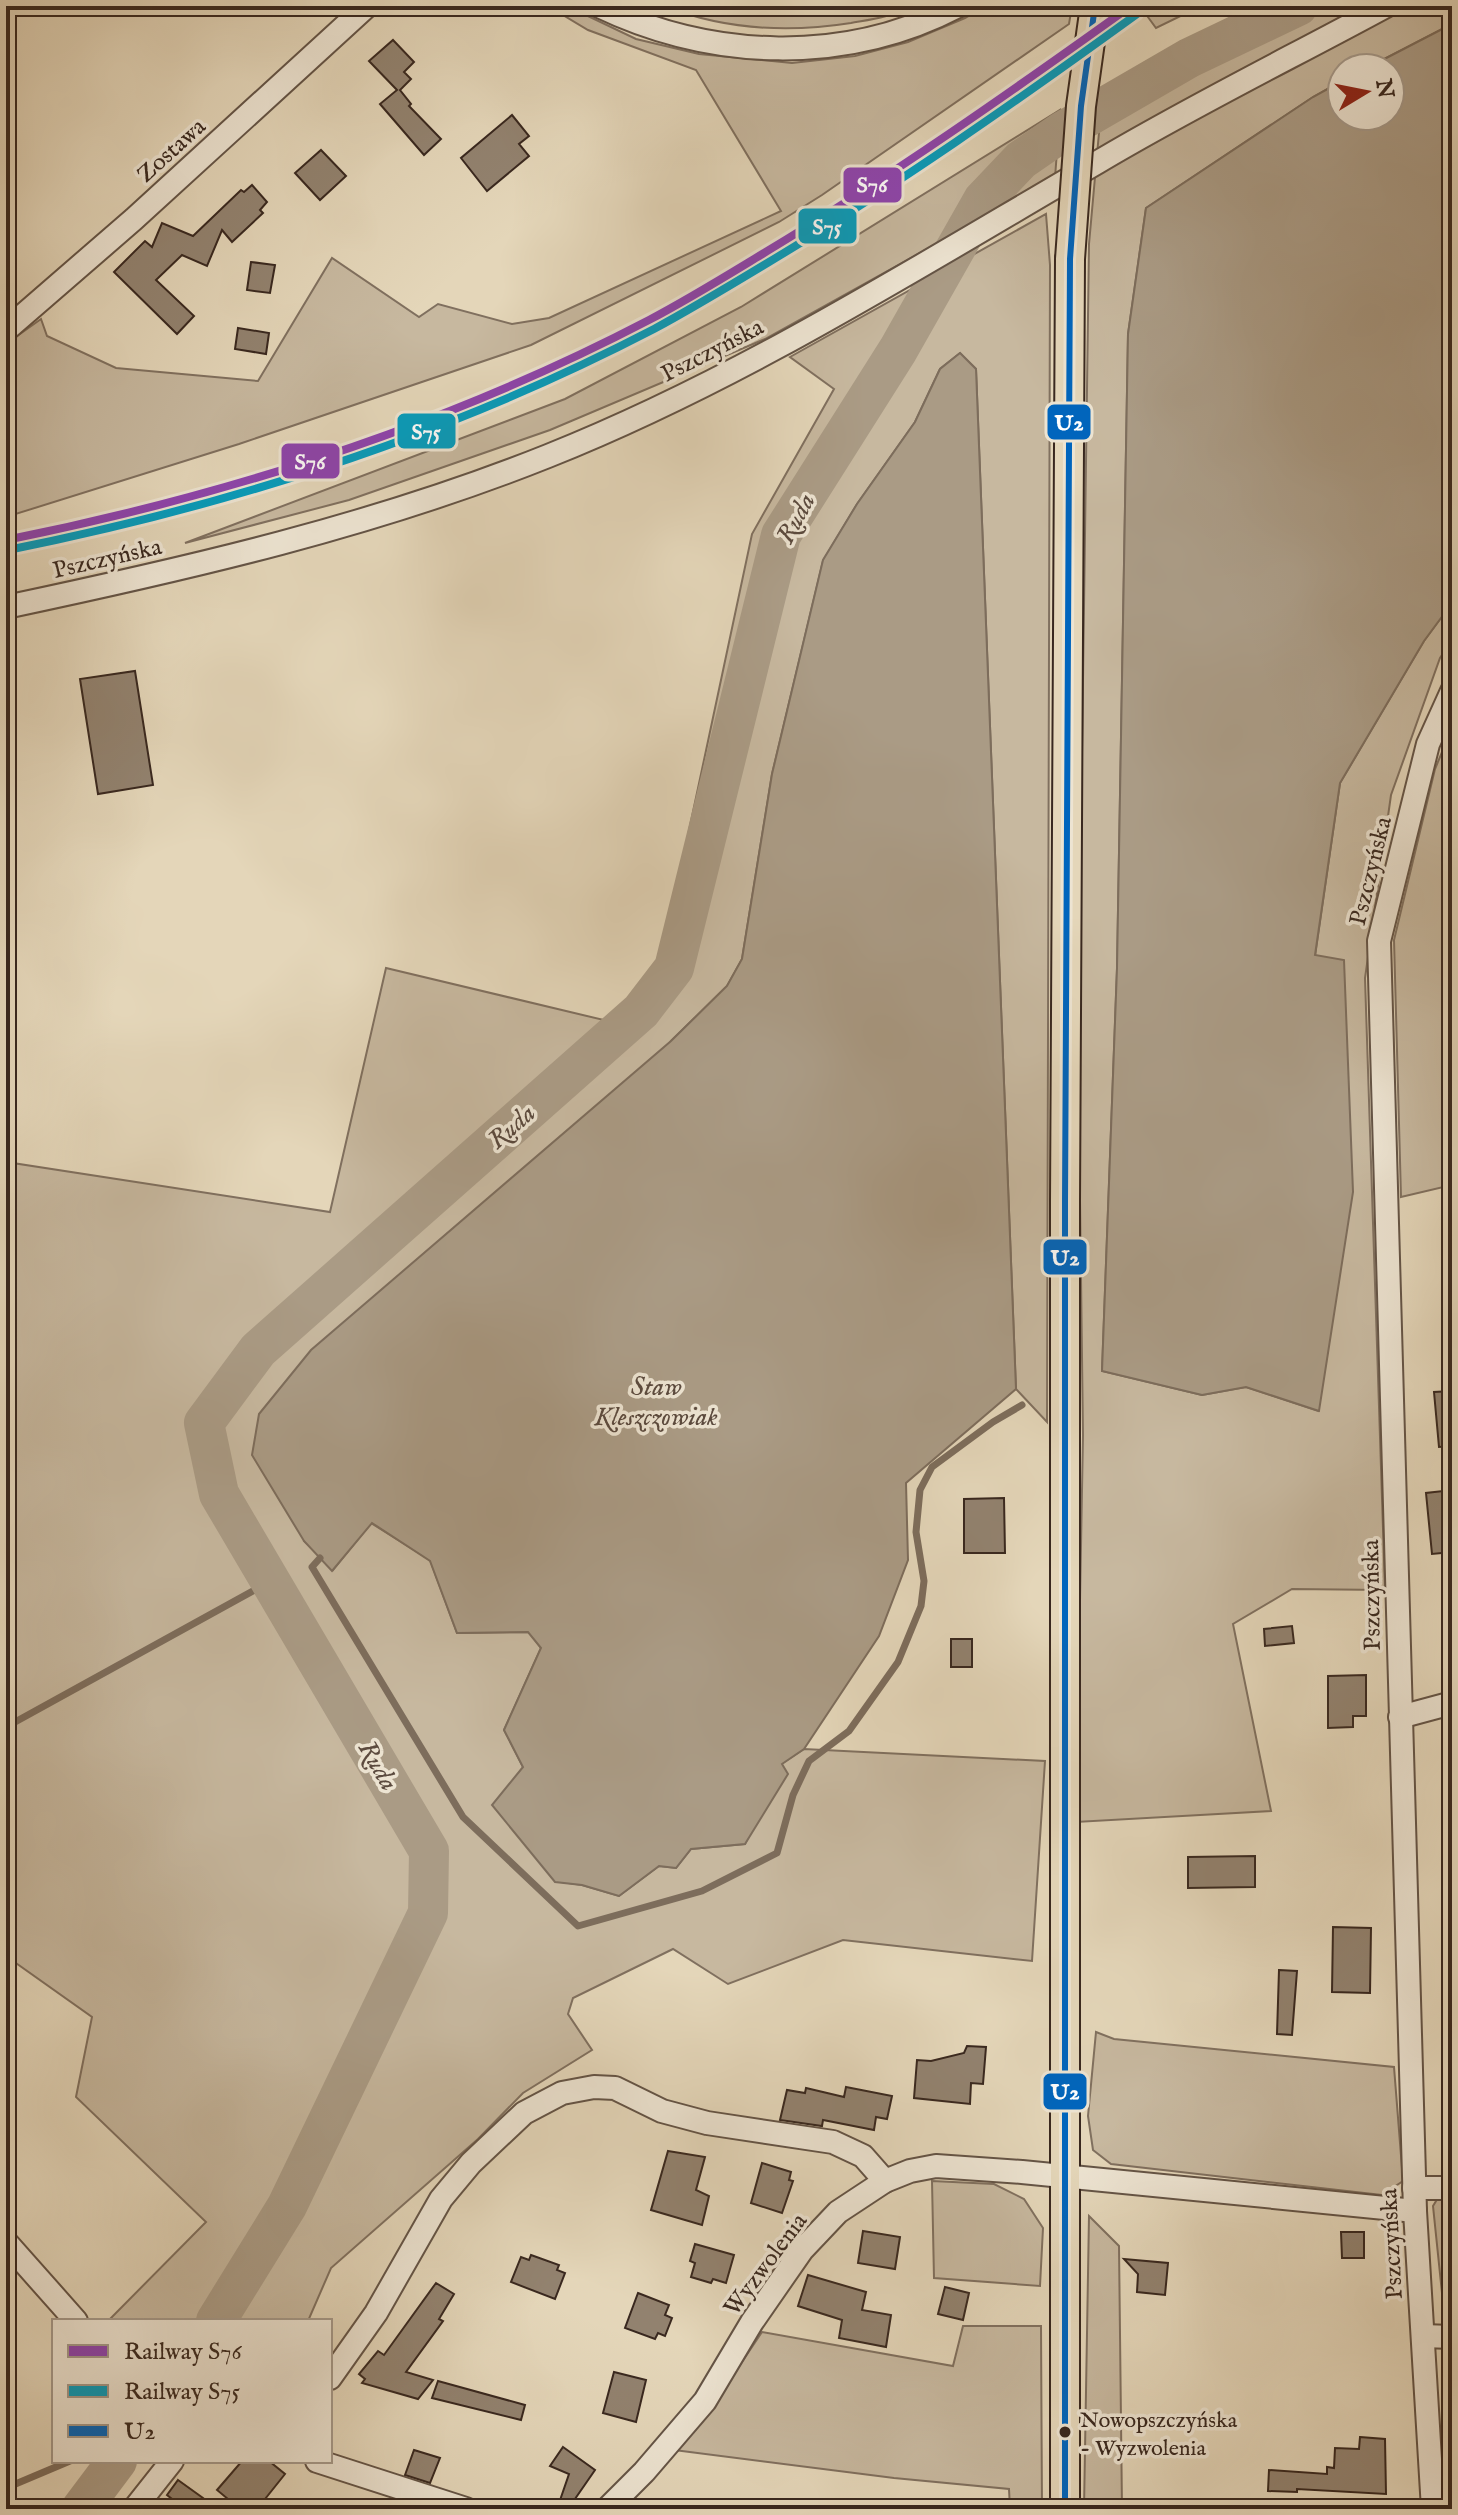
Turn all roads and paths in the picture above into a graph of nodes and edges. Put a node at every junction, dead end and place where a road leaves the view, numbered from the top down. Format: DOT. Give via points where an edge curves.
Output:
graph roads {
  1 [pos="367,6"];
  2 [pos="599,6"];
  3 [pos="958,6"];
  4 [pos="1095,6"];
  5 [pos="1386,6"];
  6 [pos="6,330"];
  7 [pos="6,607"];
  8 [pos="1452,691"];
  9 [pos="1452,1703"];
  10 [pos="1400,1717"];
  11 [pos="1066,2176"];
  12 [pos="885,2181"];
  13 [pos="1414,2188"];
  14 [pos="1452,2188"];
  15 [pos="1415,2211"];
  16 [pos="6,2242"];
  17 [pos="74,2319"];
  18 [pos="1423,2336"];
  19 [pos="1452,2337"];
  20 [pos="332,2375"];
  21 [pos="170,2463"];
  22 [pos="323,2463"];
  23 [pos="134,2509"];
  24 [pos="466,2509"];
  25 [pos="607,2509"];
  26 [pos="1065,2509"];
  27 [pos="1433,2509"];
  1 -- 6 [label="street, Zostawa"];
  2 -- 3 [label="street" via="697,41 789,49 884,35"];
  4 -- 11 [label="main road, bridge" via="1081,106 1070,259"];
  5 -- 7 [label="street, Pszczyńska" via="1102,159 711,383 548,456 346,527"];
  8 -- 10 [label="street, Pszczyńska" via="1428,744 1379,941"];
  9 -- 10 [label="street"];
  10 -- 13 [label="street, Pszczyńska"];
  11 -- 12 [label="street, Wyzwolenia" via="936,2166"];
  11 -- 15 [label="street, Wyzwolenia"];
  11 -- 26 [label="main road"];
  12 -- 20 [label="street" via="863,2156 833,2142 707,2123 662,2111 615,2088 562,2093 524,2113 441,2199 376,2313"];
  12 -- 25 [label="street, Wyzwolenia" via="838,2212 802,2250 705,2401"];
  13 -- 14 [label="street"];
  13 -- 15 [label="street, Pszczyńska"];
  15 -- 18 [label="street, Pszczyńska"];
  16 -- 17 [label="street"];
  18 -- 19 [label="street"];
  18 -- 27 [label="street, Pszczyńska"];
  21 -- 23 [label="street"];
  22 -- 24 [label="street"];
}
